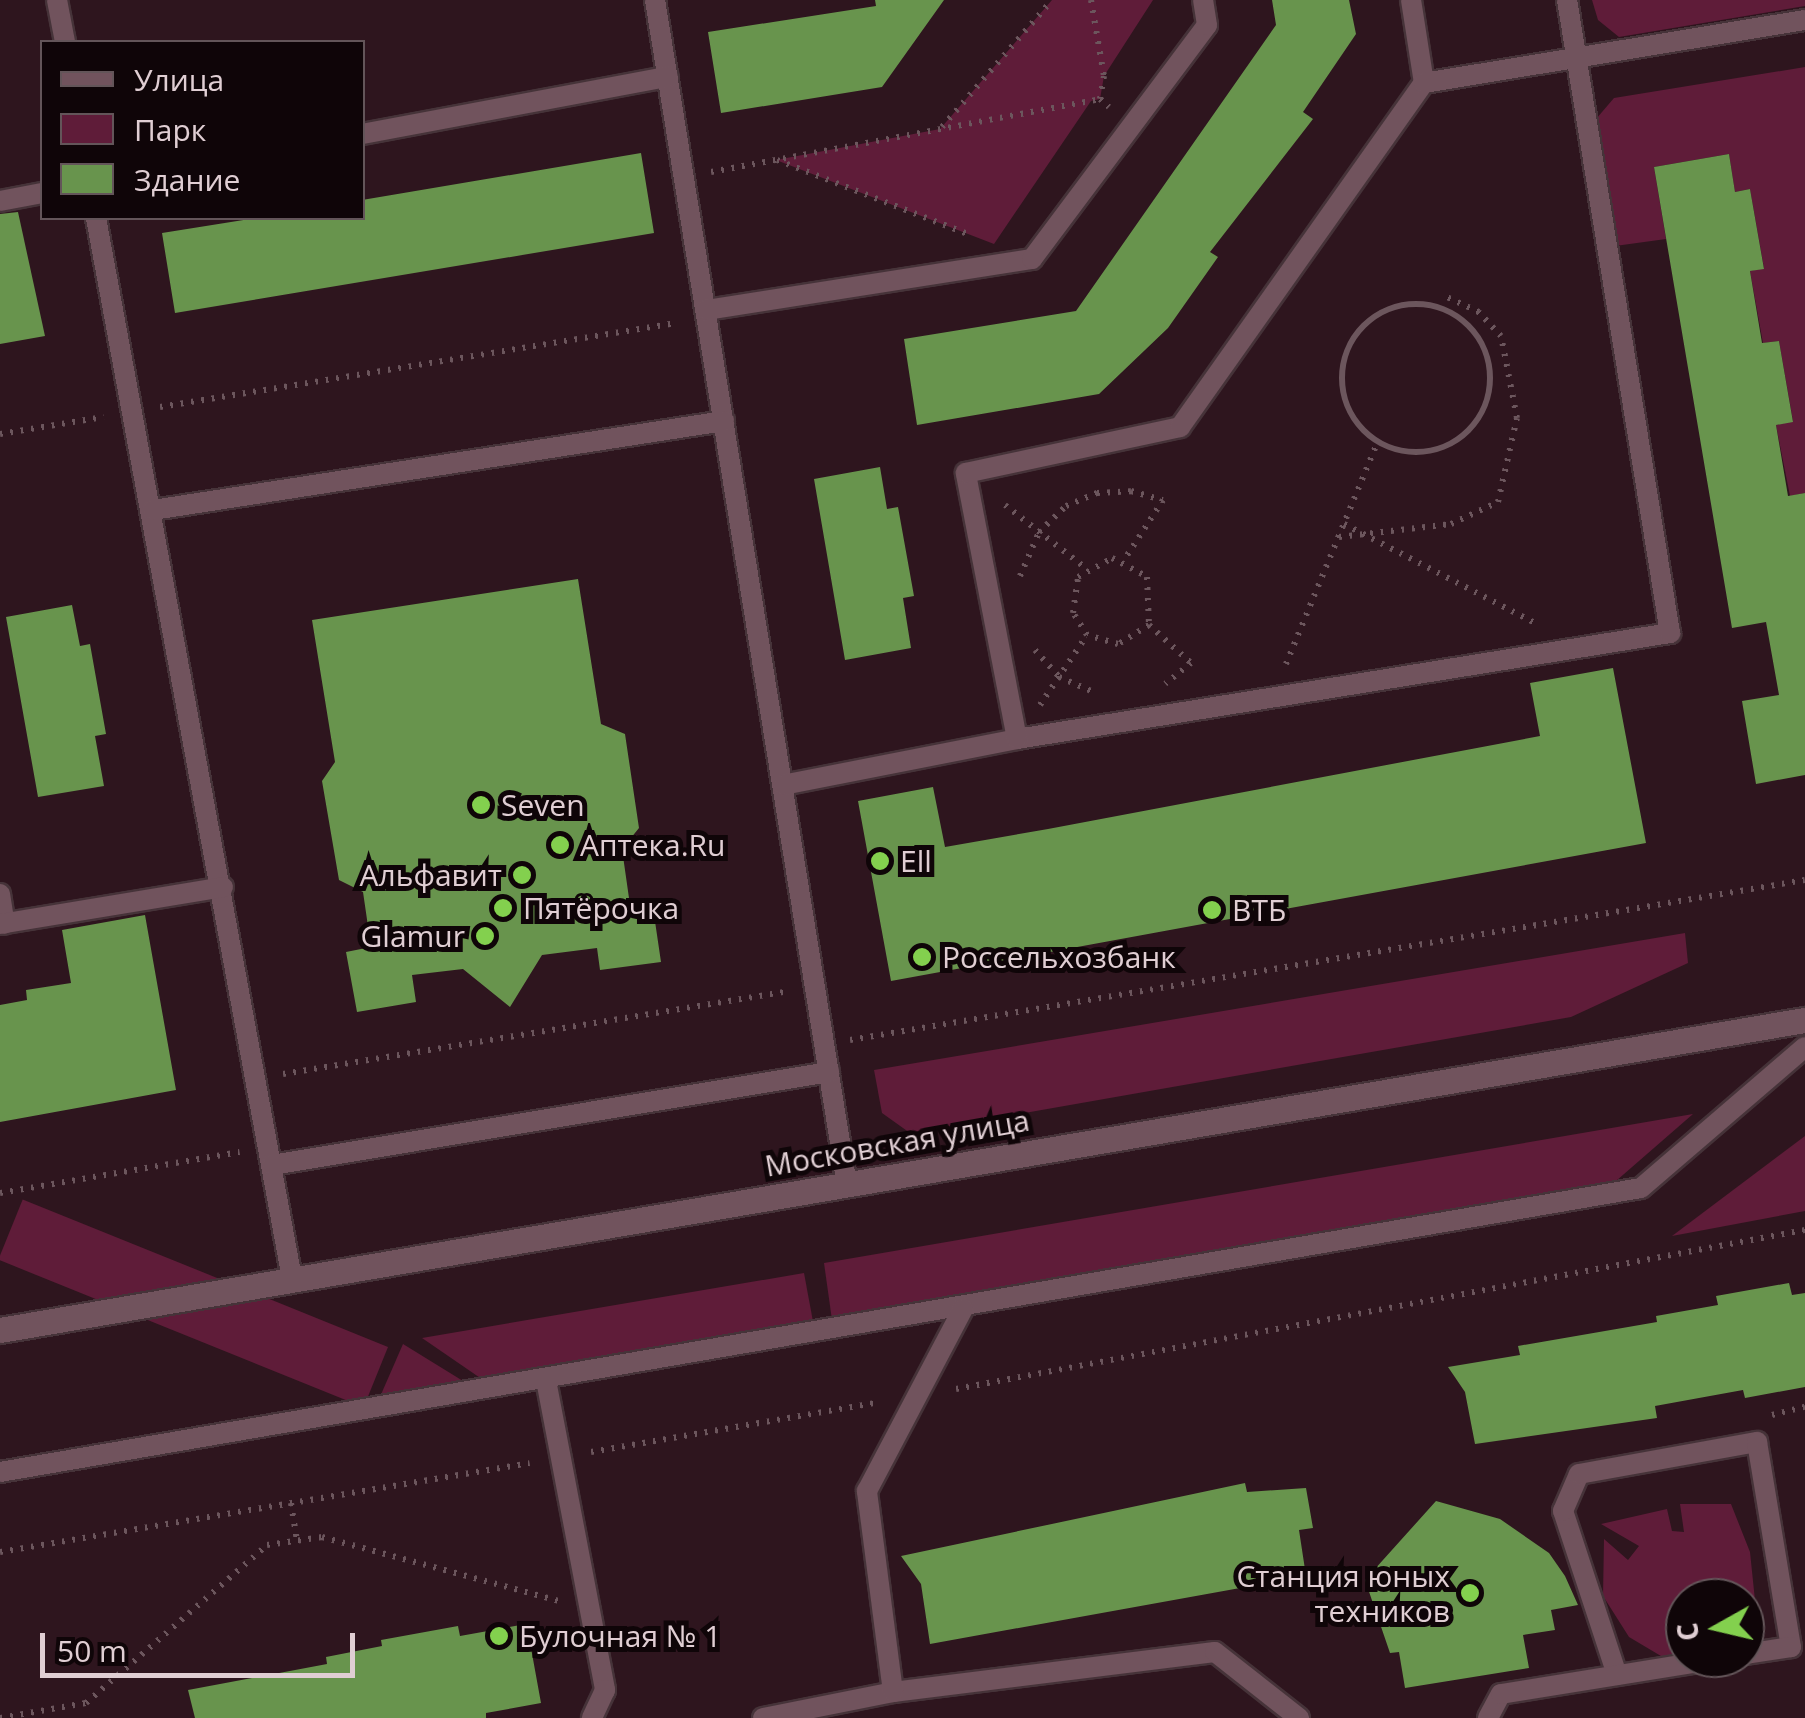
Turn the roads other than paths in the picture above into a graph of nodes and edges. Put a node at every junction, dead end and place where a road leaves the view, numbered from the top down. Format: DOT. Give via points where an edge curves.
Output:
graph roads {
  1 [pos="58,0"];
  2 [pos="655,0"];
  3 [pos="1203,0"];
  4 [pos="1411,0"];
  5 [pos="1567,0"];
  6 [pos="1805,20"];
  7 [pos="65,40"];
  8 [pos="1576,58"];
  9 [pos="668,77"];
  10 [pos="1424,83"];
  11 [pos="365,133"];
  12 [pos="40,193"];
  13 [pos="0,200"];
  14 [pos="96,220"];
  15 [pos="706,314"];
  16 [pos="724,421"];
  17 [pos="153,510"];
  18 [pos="1017,740"];
  19 [pos="782,786"];
  20 [pos="223,887"];
  21 [pos="0,894"];
  22 [pos="2,924"];
  23 [pos="1805,1020"];
  24 [pos="1805,1047"];
  25 [pos="829,1072"];
  26 [pos="271,1156"];
  27 [pos="847,1184"];
  28 [pos="292,1279"];
  29 [pos="963,1309"];
  30 [pos="0,1330"];
  31 [pos="546,1380"];
  32 [pos="0,1472"];
  33 [pos="1765,1651"];
  34 [pos="1665,1667"];
  35 [pos="1618,1675"];
  36 [pos="893,1692"];
  37 [pos="592,1718"];
  38 [pos="763,1718"];
  39 [pos="1300,1718"];
  40 [pos="1488,1718"];
  1 -- 7 [label="lane"];
  2 -- 9 [label="lane"];
  3 -- 15 [label="lane" via="1206,24 1032,259"];
  4 -- 10 [label="lane"];
  5 -- 8 [label="lane"];
  6 -- 8 [label="lane"];
  8 -- 10 [label="lane"];
  8 -- 18 [label="lane" via="1670,633"];
  9 -- 11 [label="lane"];
  9 -- 15 [label="lane"];
  10 -- 18 [label="lane" via="1180,427 966,473"];
  12 -- 13 [label="lane"];
  14 -- 17 [label="lane"];
  15 -- 16 [label="lane"];
  16 -- 17 [label="lane"];
  16 -- 19 [label="lane"];
  17 -- 20 [label="lane"];
  18 -- 19 [label="lane"];
  19 -- 25 [label="lane"];
  20 -- 22 [label="lane"];
  20 -- 26 [label="lane"];
  21 -- 22 [label="lane"];
  23 -- 27 [label="street, Московская улица"];
  24 -- 29 [label="lane" via="1641,1188"];
  25 -- 26 [label="lane"];
  25 -- 27 [label="lane"];
  26 -- 28 [label="lane"];
  27 -- 28 [label="street, Московская улица"];
  28 -- 30 [label="street, Московская улица"];
  29 -- 31 [label="lane"];
  29 -- 36 [label="lane" via="868,1491"];
  31 -- 32 [label="lane"];
  31 -- 37 [label="lane" via="605,1690"];
  33 -- 35 [label="lane" via="1791,1647 1757,1442 1578,1474 1562,1511"];
  34 -- 35 [label="lane"];
  35 -- 40 [label="lane" via="1501,1694"];
  36 -- 38 [label="lane"];
  36 -- 39 [label="lane" via="1215,1652"];
}
